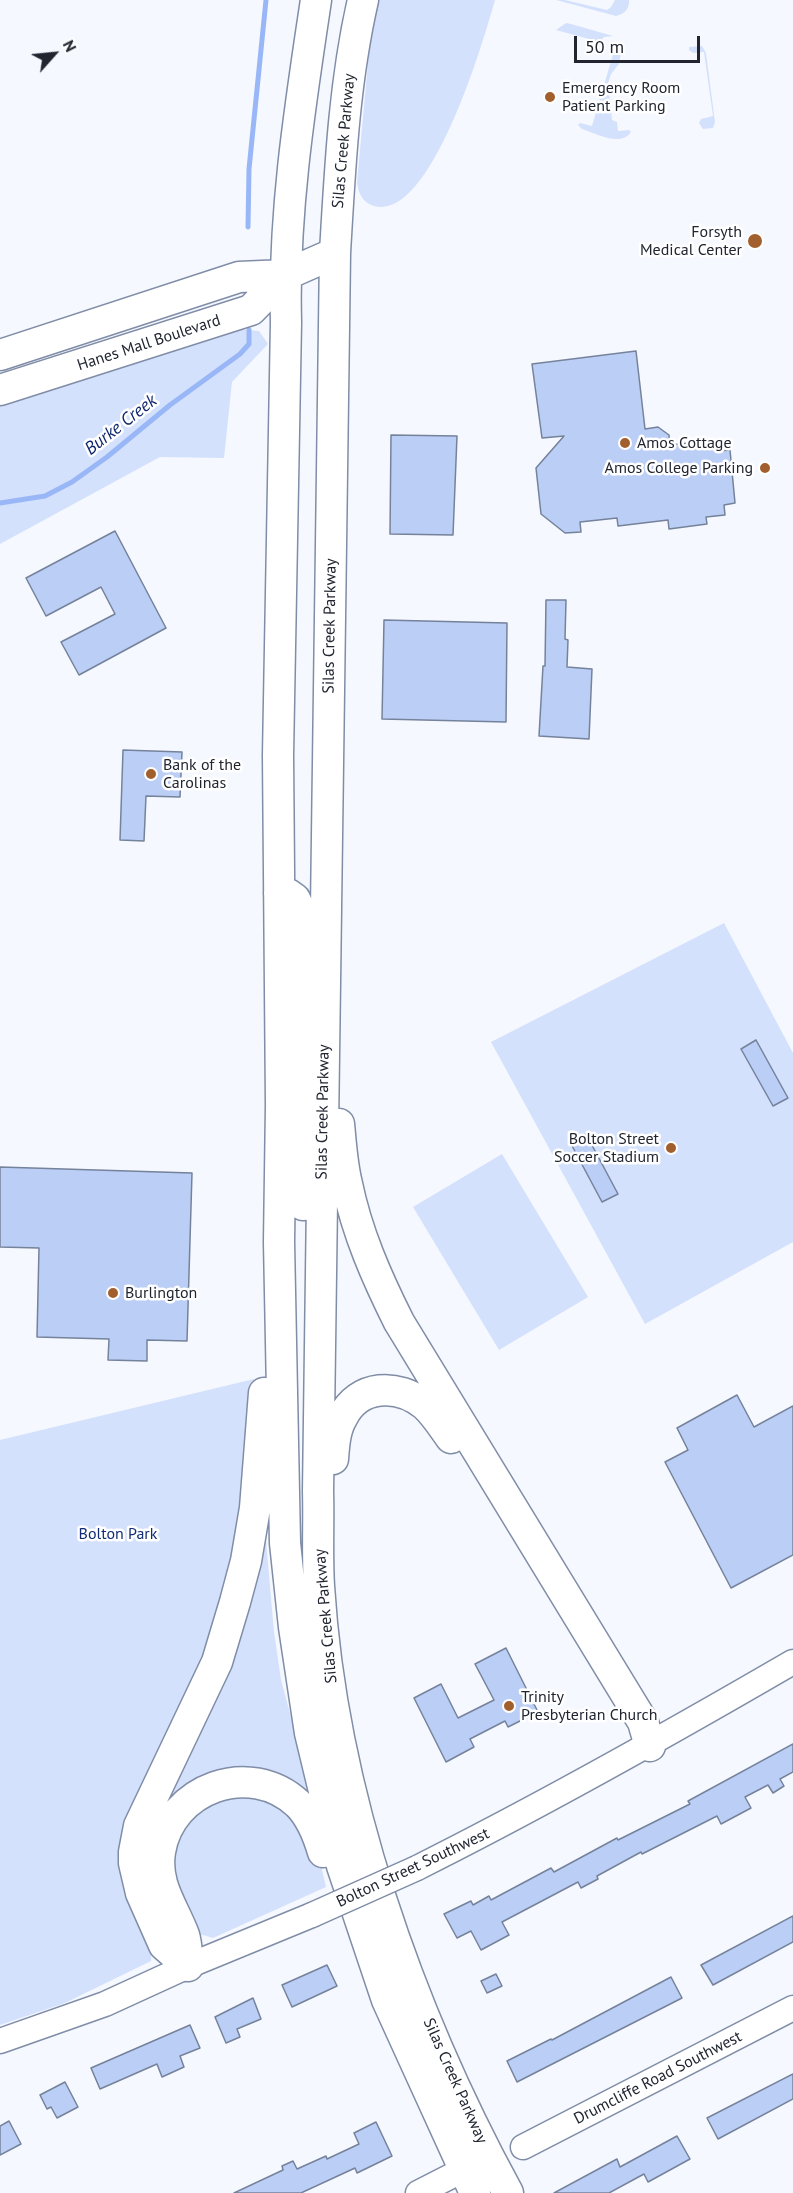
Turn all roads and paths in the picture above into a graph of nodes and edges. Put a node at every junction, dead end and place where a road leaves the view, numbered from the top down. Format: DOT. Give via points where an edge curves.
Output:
graph roads {
  1 [pos="316,0"];
  2 [pos="363,0"];
  3 [pos="335,253"];
  4 [pos="285,275"];
  5 [pos="0,355"];
  6 [pos="0,390"];
  7 [pos="279,893"];
  8 [pos="326,954"];
  9 [pos="279,1242"];
  10 [pos="321,1302"];
  11 [pos="319,1586"];
  12 [pos="793,1662"];
  13 [pos="650,1746"];
  14 [pos="188,1966"];
  15 [pos="387,2000"];
  16 [pos="793,2008"];
  17 [pos="8,2039"];
  18 [pos="0,2058"];
  19 [pos="523,2147"];
  20 [pos="469,2181"];
  21 [pos="418,2193"];
  22 [pos="508,2193"];
  1 -- 4 [label="main road, Silas Creek Parkway" via="297,125"];
  2 -- 3 [label="main road, Silas Creek Parkway" via="341,146"];
  3 -- 4 [label="main road, Hanes Mall Boulevard"];
  3 -- 8 [label="main road, Silas Creek Parkway"];
  4 -- 5 [label="main road, Hanes Mall Boulevard" via="239,277"];
  4 -- 6 [label="main road, Hanes Mall Boulevard" via="251,310"];
  4 -- 7 [label="main road, Silas Creek Parkway"];
  7 -- 9 [label="main road, Silas Creek Parkway"];
  7 -- 10 [label="main road" via="295,899 302,915 303,1214 308,1256"];
  8 -- 10 [label="main road, Silas Creek Parkway"];
  8 -- 13 [label="main road" via="338,1039 339,1119 346,1182 380,1283 399,1322 644,1722"];
  9 -- 14 [label="main road" via="266,1296 263,1423 246,1561 217,1662 139,1826 134,1852 141,1893 164,1946"];
  9 -- 15 [label="main road, Silas Creek Parkway" via="285,1543 294,1627 324,1797 351,1896"];
  10 -- 11 [label="main road, Silas Creek Parkway"];
  11 -- 13 [label="main road" via="331,1548 333,1462 340,1420 354,1401 369,1392 386,1389 410,1396 425,1405 443,1426 631,1729"];
  11 -- 22 [label="main road, Silas Creek Parkway" via="340,1735 377,1890 454,2084"];
  12 -- 13 [label="street, Bolton Street Southwest"];
  13 -- 14 [label="street, Bolton Street Southwest, bridge" via="417,1868"];
  14 -- 15 [label="main road" via="184,1936 160,1882 164,1837 177,1812 197,1795 224,1784 259,1784 289,1796 308,1815 351,1941"];
  14 -- 17 [label="street, Bolton Street Southwest" via="105,2004"];
  15 -- 20 [label="main road, Silas Creek Parkway"];
  16 -- 19 [label="street, Drumcliffe Road Southwest"];
  17 -- 18 [label="street"];
  20 -- 21 [label="street"];
}
